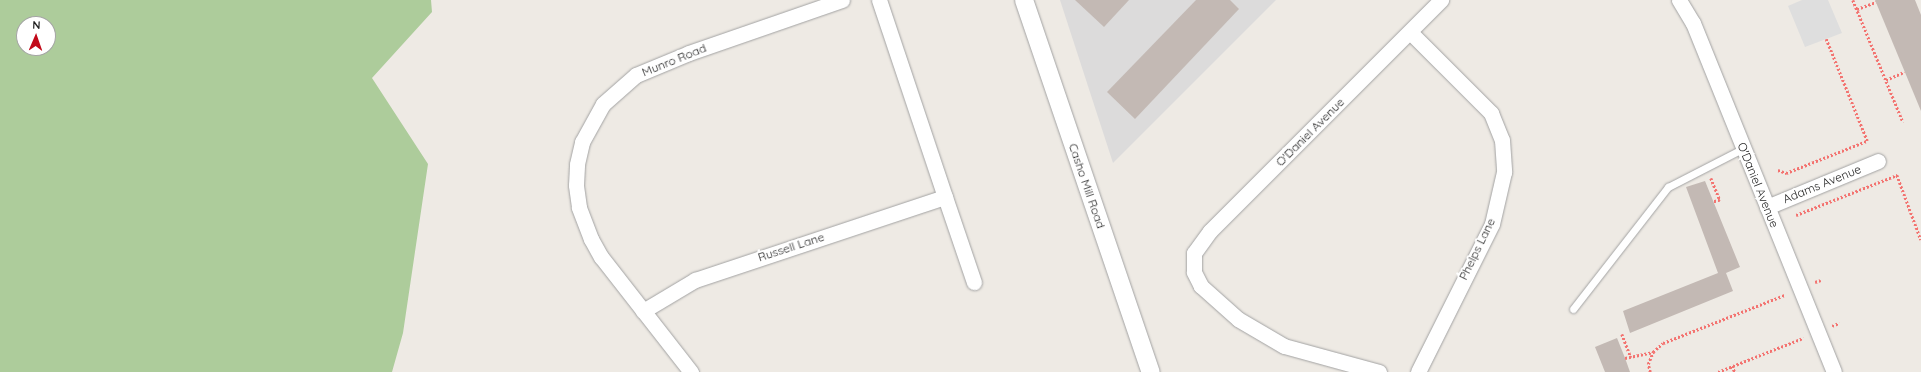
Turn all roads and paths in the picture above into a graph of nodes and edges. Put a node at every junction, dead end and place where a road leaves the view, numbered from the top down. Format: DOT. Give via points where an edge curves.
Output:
graph roads {
  1 [pos="842,0"];
  2 [pos="879,0"];
  3 [pos="1024,0"];
  4 [pos="1441,0"];
  5 [pos="1679,0"];
  6 [pos="1854,0"];
  7 [pos="1876,2"];
  8 [pos="1857,9"];
  9 [pos="1410,32"];
  10 [pos="1826,39"];
  11 [pos="1904,72"];
  12 [pos="1886,80"];
  13 [pos="1903,122"];
  14 [pos="1744,148"];
  15 [pos="1878,161"];
  16 [pos="1778,170"];
  17 [pos="1708,172"];
  18 [pos="946,197"];
  19 [pos="1713,202"];
  20 [pos="1767,207"];
  21 [pos="1796,215"];
  22 [pos="1921,240"];
  23 [pos="1821,280"];
  24 [pos="974,282"];
  25 [pos="1800,288"];
  26 [pos="1573,309"];
  27 [pos="643,311"];
  28 [pos="1839,323"];
  29 [pos="1818,332"];
  30 [pos="1622,334"];
  31 [pos="1653,352"];
  32 [pos="1631,357"];
  33 [pos="1625,358"];
  34 [pos="1732,366"];
  35 [pos="691,372"];
  36 [pos="1151,372"];
  37 [pos="1379,372"];
  38 [pos="1418,372"];
  39 [pos="1650,372"];
  40 [pos="1718,372"];
  41 [pos="1735,372"];
  42 [pos="1834,372"];
  1 -- 27 [label="street, Munro Road" via="689,53 636,75 603,104 591,122 582,142 577,164 579,206 584,224 601,257"];
  2 -- 18 [label="street"];
  3 -- 36 [label="street, Casho Mill Road"];
  4 -- 9 [label="street, O'Daniel Avenue"];
  5 -- 14 [label="street, O'Daniel Avenue" via="1693,23"];
  6 -- 8 [label="path"];
  7 -- 8 [label="path"];
  8 -- 12 [label="path"];
  9 -- 37 [label="street, O'Daniel Avenue" via="1210,231 1194,253 1194,272 1201,286 1238,320 1284,346"];
  9 -- 38 [label="street, Phelps Lane" via="1491,113 1502,140 1504,172 1492,224"];
  10 -- 16 [label="path" via="1867,141 1786,172"];
  11 -- 12 [label="path"];
  12 -- 13 [label="path"];
  14 -- 20 [label="street, O'Daniel Avenue"];
  14 -- 26 [label="lane" via="1668,187"];
  15 -- 20 [label="street, Adams Avenue"];
  17 -- 19 [label="path" via="1720,200"];
  18 -- 24 [label="street"];
  18 -- 27 [label="street, Russell Lane" via="695,280"];
  20 -- 25 [label="street, O'Daniel Avenue"];
  21 -- 22 [label="path" via="1897,175"];
  23 -- 25 [label="path"];
  25 -- 29 [label="street, O'Daniel Avenue"];
  25 -- 31 [label="path" via="1663,343"];
  27 -- 35 [label="street, Munro Road"];
  28 -- 29 [label="path"];
  29 -- 34 [label="path"];
  29 -- 42 [label="street, O'Daniel Avenue"];
  30 -- 32 [label="path"];
  31 -- 32 [label="path"];
  31 -- 39 [label="path" via="1648,364"];
  32 -- 33 [label="path"];
  34 -- 40 [label="path"];
  34 -- 41 [label="path"];
}
